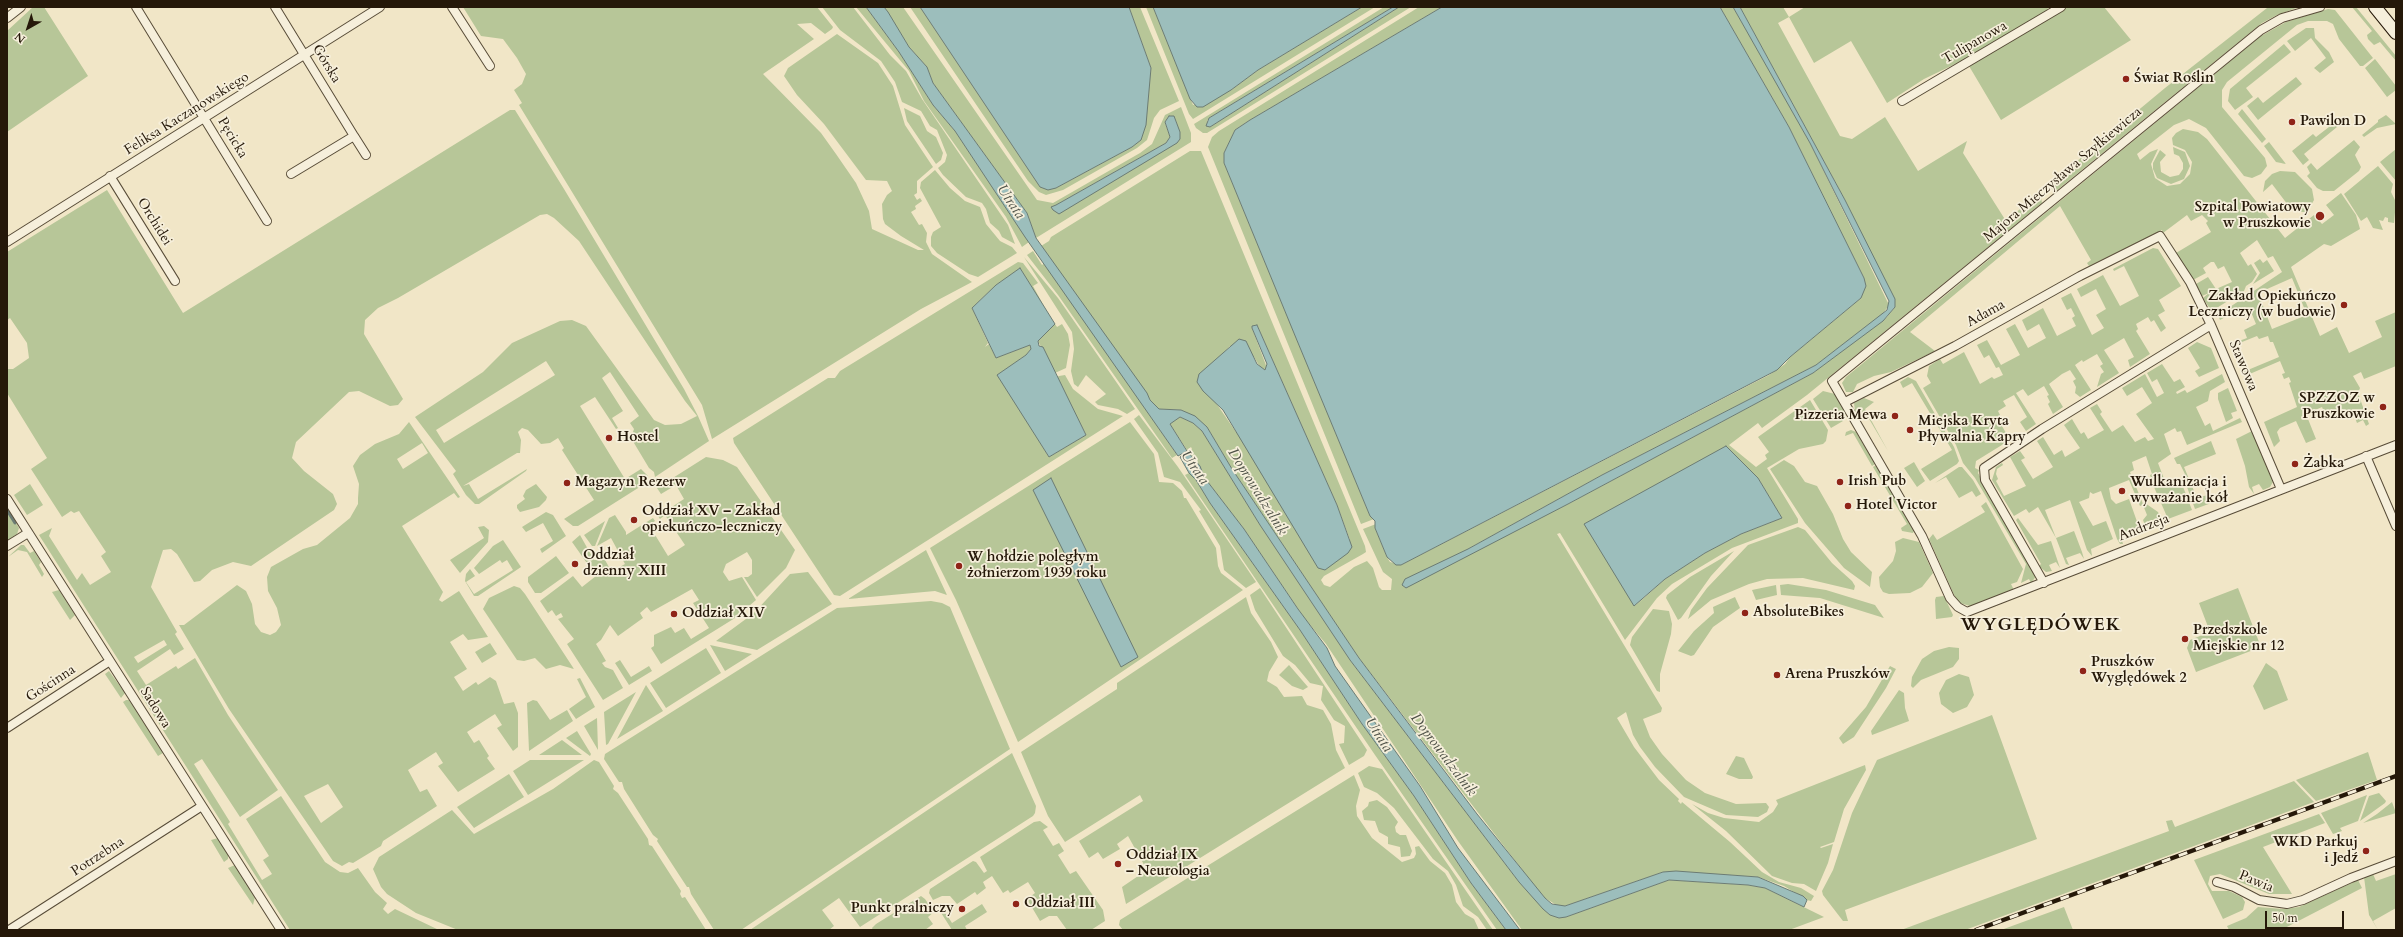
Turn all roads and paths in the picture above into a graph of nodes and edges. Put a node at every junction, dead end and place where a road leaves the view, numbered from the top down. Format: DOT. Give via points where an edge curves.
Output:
graph roads {
  1 [pos="21,7"];
  2 [pos="136,7"];
  3 [pos="275,7"];
  4 [pos="380,7"];
  5 [pos="452,7"];
  6 [pos="2061,7"];
  7 [pos="2320,7"];
  8 [pos="2375,7"];
  9 [pos="7,18"];
  10 [pos="2396,33"];
  11 [pos="305,54"];
  12 [pos="490,66"];
  13 [pos="1902,102"];
  14 [pos="205,118"];
  15 [pos="354,136"];
  16 [pos="366,155"];
  17 [pos="291,174"];
  18 [pos="110,176"];
  19 [pos="267,221"];
  20 [pos="2160,236"];
  21 [pos="7,242"];
  22 [pos="175,281"];
  23 [pos="2211,325"];
  24 [pos="1845,402"];
  25 [pos="2396,445"];
  26 [pos="2366,456"];
  27 [pos="2281,489"];
  28 [pos="7,499"];
  29 [pos="2396,526"];
  30 [pos="28,533"];
  31 [pos="7,546"];
  32 [pos="2044,583"];
  33 [pos="110,661"];
  34 [pos="7,728"];
  35 [pos="202,806"];
  36 [pos="2396,861"];
  37 [pos="2217,882"];
  38 [pos="8,930"];
  39 [pos="281,930"];
  1 -- 9 [label="street"];
  2 -- 14 [label="street, Pęcicka"];
  3 -- 11 [label="street, Górska"];
  4 -- 11 [label="street, Feliksa Kaczanowskiego"];
  5 -- 12 [label="street"];
  6 -- 13 [label="street, Tulipanowa"];
  7 -- 24 [label="street, Majora Mieczysława Szyłkiewicza" via="2277,20 2261,30 1832,381"];
  8 -- 10 [label="street"];
  11 -- 14 [label="street, Feliksa Kaczanowskiego"];
  11 -- 15 [label="street, Górska"];
  14 -- 18 [label="street, Feliksa Kaczanowskiego"];
  14 -- 19 [label="street, Pęcicka"];
  15 -- 16 [label="street, Górska"];
  15 -- 17 [label="street"];
  18 -- 21 [label="street, Feliksa Kaczanowskiego"];
  18 -- 22 [label="street, Orchidei"];
  20 -- 23 [label="street, Stawowa" via="2190,282"];
  20 -- 24 [label="street, Adama"];
  23 -- 27 [label="street, Stawowa"];
  23 -- 32 [label="street" via="2042,429 1989,463 1983,470 1985,480"];
  24 -- 32 [label="street, Andrzeja" via="1922,536 1950,598 1958,607 1971,611"];
  25 -- 26 [label="street, Andrzeja"];
  26 -- 27 [label="street, Andrzeja"];
  26 -- 29 [label="street"];
  27 -- 32 [label="street, Andrzeja" via="2089,563"];
  28 -- 30 [label="street, Sadowa"];
  30 -- 31 [label="street"];
  30 -- 33 [label="street, Sadowa"];
  33 -- 34 [label="street, Gościnna"];
  33 -- 35 [label="street, Sadowa"];
  35 -- 38 [label="street, Potrzebna"];
  35 -- 39 [label="street, Sadowa"];
  36 -- 37 [label="street, Pawia" via="2290,904 2262,901 2234,887"];
}
